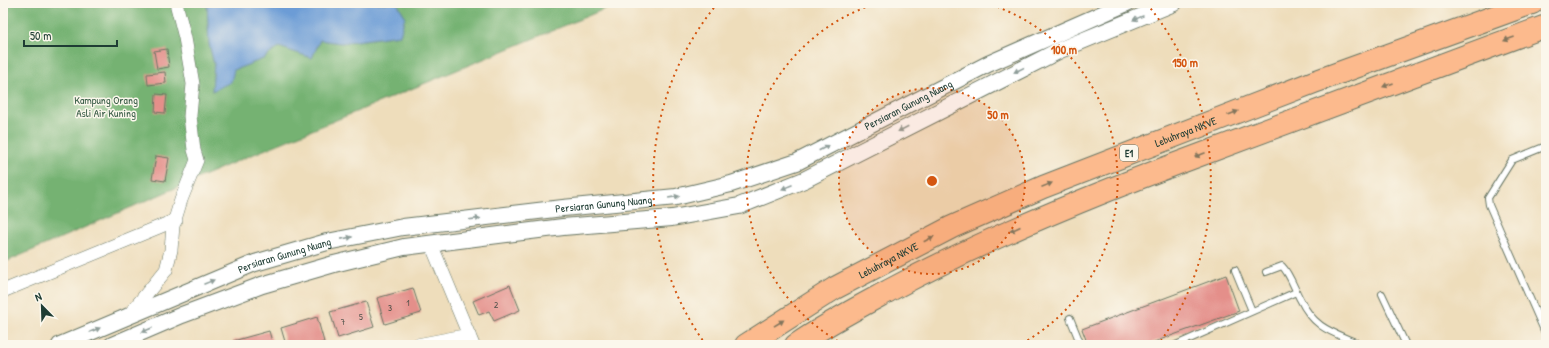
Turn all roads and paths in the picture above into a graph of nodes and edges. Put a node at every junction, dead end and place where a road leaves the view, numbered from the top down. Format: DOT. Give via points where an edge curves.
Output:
graph roads {
  1 [pos="176,3"];
  2 [pos="1127,3"];
  3 [pos="1174,3"];
  4 [pos="1532,3"];
  5 [pos="1546,26"];
  6 [pos="1546,146"];
  7 [pos="176,220"];
  8 [pos="431,244"];
  9 [pos="1235,270"];
  10 [pos="1266,272"];
  11 [pos="3,291"];
  12 [pos="1296,292"];
  13 [pos="1382,294"];
  14 [pos="1252,311"];
  15 [pos="129,316"];
  16 [pos="1070,318"];
  17 [pos="1546,335"];
  18 [pos="471,340"];
  19 [pos="60,345"];
  20 [pos="112,345"];
  21 [pos="417,345"];
  22 [pos="746,345"];
  23 [pos="796,345"];
  24 [pos="1081,345"];
  25 [pos="1176,345"];
  26 [pos="1362,345"];
  27 [pos="1406,345"];
  1 -- 7 [label="street" via="186,38 193,84 190,116 194,150 198,160 181,200"];
  15 -- 2 [label="street, Persiaran Gunung Nuang, one-way" via="255,263 327,242 403,227 676,197 731,184 797,162 988,64"];
  3 -- 8 [label="street, Persiaran Gunung Nuang, one-way" via="1060,50 804,180 739,206 672,218 563,227"];
  22 -- 4 [label="highway, Lebuhraya NKVE / E1, one-way" via="835,288 952,227 1043,187 1306,85"];
  5 -- 23 [label="highway, E1, one-way" via="1182,161 1053,212 910,279 852,310"];
  6 -- 17 [label="lane" via="1512,160 1488,198"];
  7 -- 11 [label="street"];
  7 -- 15 [label="street" via="166,270"];
  8 -- 18 [label="street"];
  8 -- 20 [label="street, Persiaran Gunung Nuang, one-way" via="404,247 348,260 262,284"];
  9 -- 14 [label="lane"];
  10 -- 12 [label="lane" via="1282,266"];
  12 -- 14 [label="lane"];
  12 -- 26 [label="lane" via="1316,323"];
  13 -- 27 [label="lane"];
  14 -- 25 [label="lane"];
  19 -- 15 [label="street, Persiaran Gunung Nuang, one-way"];
  16 -- 24 [label="lane"];
  18 -- 21 [label="street"];
}
